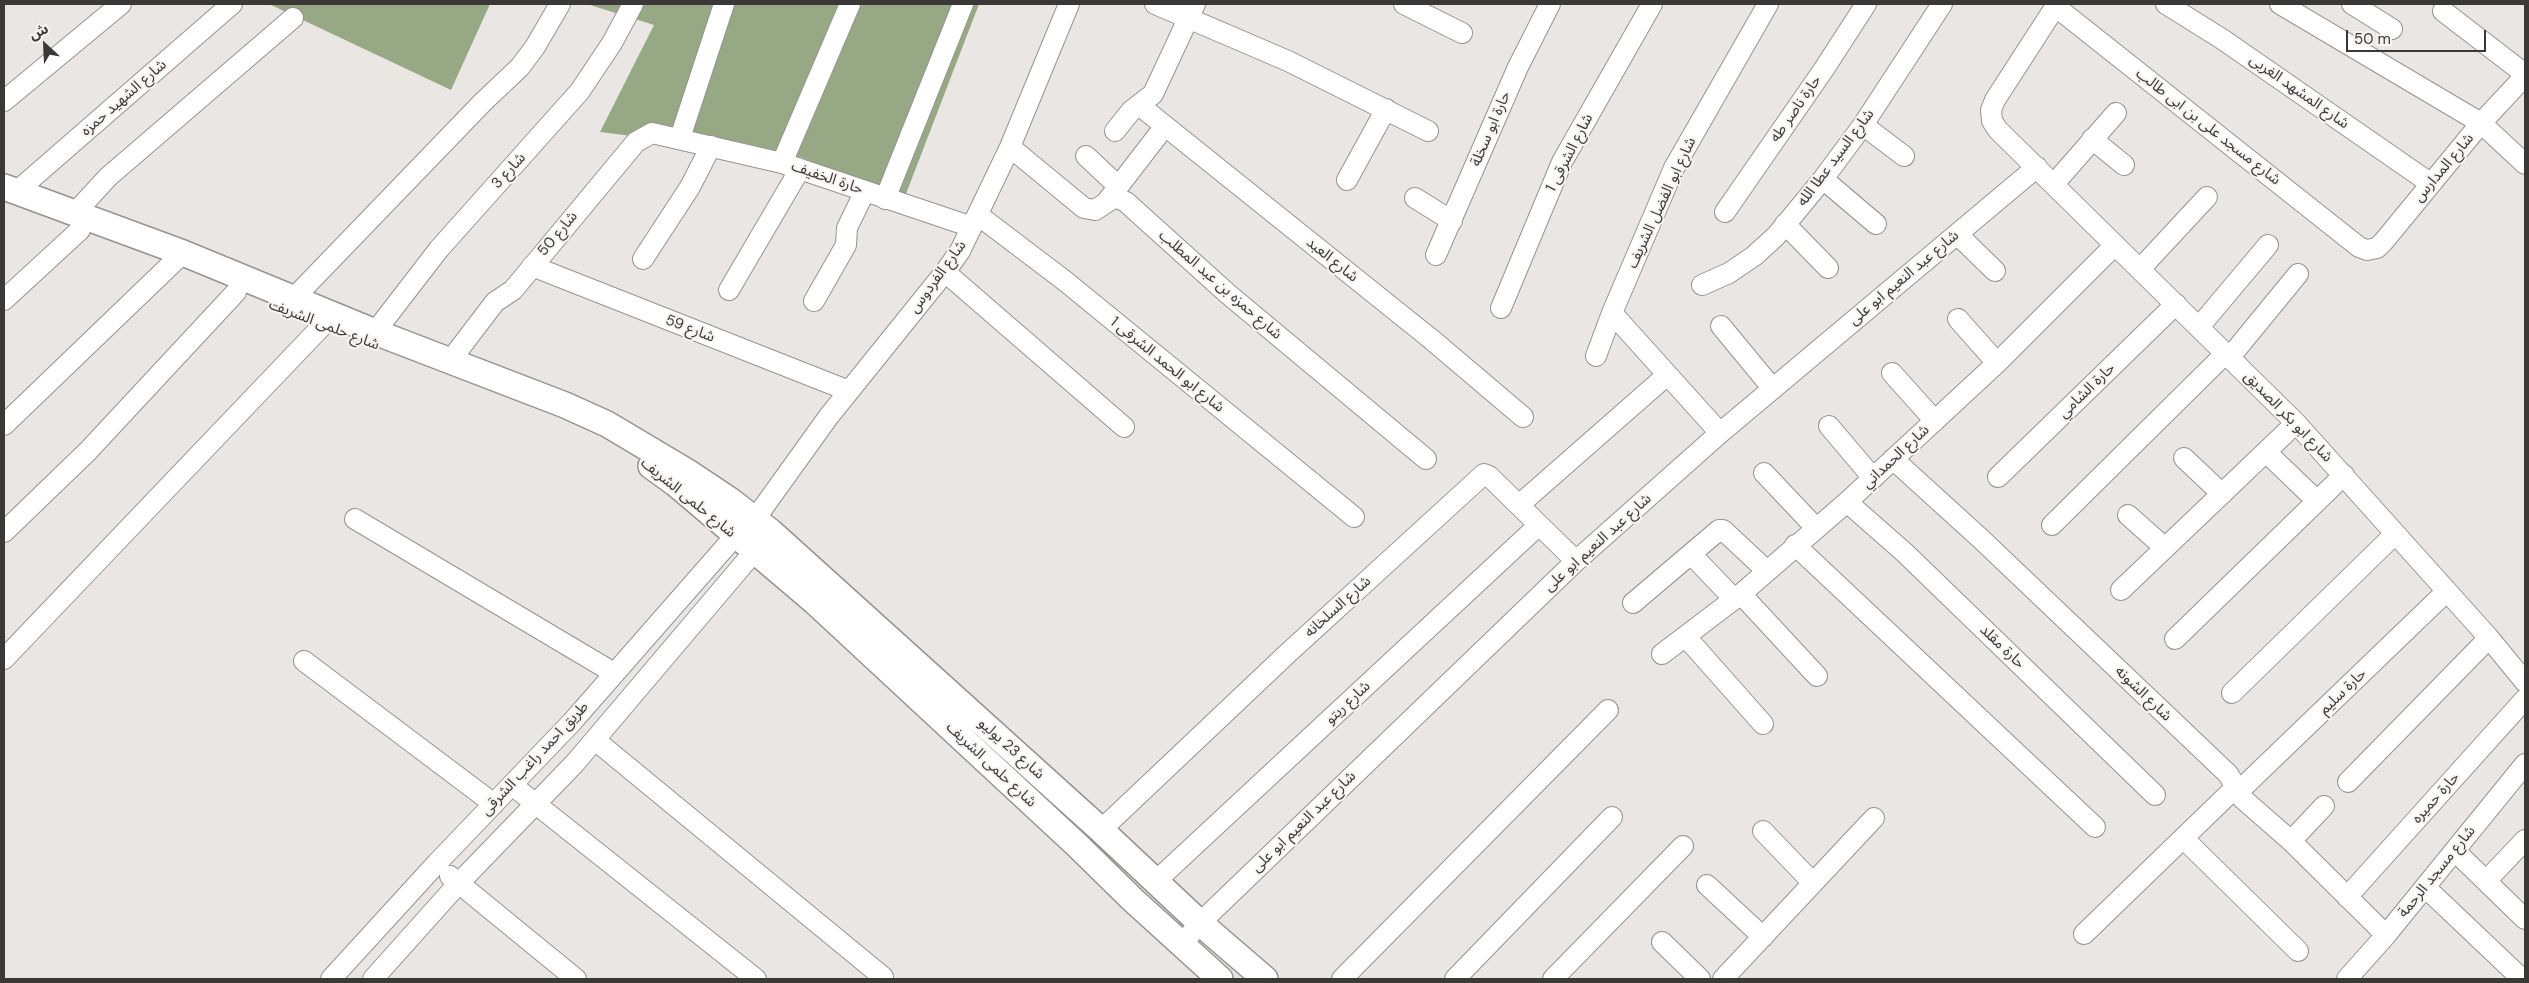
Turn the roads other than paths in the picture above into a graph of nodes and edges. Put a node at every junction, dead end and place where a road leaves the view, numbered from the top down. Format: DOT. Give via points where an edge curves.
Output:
graph roads {
  1 [pos="121,4"];
  2 [pos="232,4"];
  3 [pos="560,4"];
  4 [pos="633,4"];
  5 [pos="724,4"];
  6 [pos="850,4"];
  7 [pos="963,4"];
  8 [pos="1069,4"];
  9 [pos="1156,4"];
  10 [pos="1404,4"];
  11 [pos="1550,4"];
  12 [pos="1652,4"];
  13 [pos="1768,4"];
  14 [pos="1866,4"];
  15 [pos="1942,4"];
  16 [pos="2166,4"];
  17 [pos="2280,4"];
  18 [pos="2056,5"];
  19 [pos="2359,6"];
  20 [pos="1192,10"];
  21 [pos="2443,11"];
  22 [pos="293,18"];
  23 [pos="2392,29"];
  24 [pos="1462,33"];
  25 [pos="2525,75"];
  26 [pos="4,101"];
  27 [pos="1139,105"];
  28 [pos="1386,109"];
  29 [pos="2116,113"];
  30 [pos="2481,123"];
  31 [pos="1863,125"];
  32 [pos="1165,126"];
  33 [pos="1115,131"];
  34 [pos="1428,131"];
  35 [pos="680,138"];
  36 [pos="2092,139"];
  37 [pos="711,146"];
  38 [pos="1010,147"];
  39 [pos="1086,156"];
  40 [pos="1904,156"];
  41 [pos="2525,164"];
  42 [pos="2124,165"];
  43 [pos="791,166"];
  44 [pos="2036,167"];
  45 [pos="1823,179"];
  46 [pos="1347,180"];
  47 [pos="2430,183"];
  48 [pos="2054,184"];
  49 [pos="865,191"];
  50 [pos="1113,193"];
  51 [pos="8,194"];
  52 [pos="2207,196"];
  53 [pos="1415,198"];
  54 [pos="885,199"];
  55 [pos="1725,212"];
  56 [pos="77,221"];
  57 [pos="975,221"];
  58 [pos="1452,221"];
  59 [pos="1785,224"];
  60 [pos="1876,224"];
  61 [pos="1957,234"];
  62 [pos="2115,245"];
  63 [pos="2268,245"];
  64 [pos="2359,247"];
  65 [pos="1436,255"];
  66 [pos="643,259"];
  67 [pos="177,260"];
  68 [pos="532,266"];
  69 [pos="1828,268"];
  70 [pos="2140,269"];
  71 [pos="1995,271"];
  72 [pos="945,272"];
  73 [pos="2298,274"];
  74 [pos="1702,285"];
  75 [pos="729,290"];
  76 [pos="236,292"];
  77 [pos="293,299"];
  78 [pos="4,300"];
  79 [pos="814,301"];
  80 [pos="2176,304"];
  81 [pos="1502,308"];
  82 [pos="1612,313"];
  83 [pos="1958,319"];
  84 [pos="323,326"];
  85 [pos="1720,326"];
  86 [pos="2199,327"];
  87 [pos="376,332"];
  88 [pos="2228,355"];
  89 [pos="1596,356"];
  90 [pos="450,361"];
  91 [pos="1997,363"];
  92 [pos="1892,373"];
  93 [pos="1666,376"];
  94 [pos="1773,389"];
  95 [pos="849,391"];
  96 [pos="1523,417"];
  97 [pos="1934,421"];
  98 [pos="2296,423"];
  99 [pos="4,425"];
  100 [pos="1829,426"];
  101 [pos="1124,427"];
  102 [pos="1720,433"];
  103 [pos="2266,452"];
  104 [pos="2184,458"];
  105 [pos="1426,459"];
  106 [pos="1893,459"];
  107 [pos="1764,473"];
  108 [pos="2344,475"];
  109 [pos="1998,477"];
  110 [pos="1873,478"];
  111 [pos="2222,494"];
  112 [pos="2317,501"];
  113 [pos="1847,502"];
  114 [pos="1519,505"];
  115 [pos="2128,515"];
  116 [pos="1354,518"];
  117 [pos="356,519"];
  118 [pos="728,519"];
  119 [pos="1539,525"];
  120 [pos="2052,525"];
  121 [pos="763,526"];
  122 [pos="1816,528"];
  123 [pos="4,532"];
  124 [pos="2396,534"];
  125 [pos="1795,545"];
  126 [pos="2165,548"];
  127 [pos="755,551"];
  128 [pos="1691,554"];
  129 [pos="1576,561"];
  130 [pos="1767,571"];
  131 [pos="2121,590"];
  132 [pos="2447,591"];
  133 [pos="1737,597"];
  134 [pos="1633,603"];
  135 [pos="1686,637"];
  136 [pos="2489,638"];
  137 [pos="2175,639"];
  138 [pos="1662,654"];
  139 [pos="4,660"];
  140 [pos="304,661"];
  141 [pos="614,673"];
  142 [pos="1817,676"];
  143 [pos="2525,682"];
  144 [pos="2232,693"];
  145 [pos="2525,699"];
  146 [pos="1608,710"];
  147 [pos="1763,724"];
  148 [pos="594,740"];
  149 [pos="2525,764"];
  150 [pos="2348,782"];
  151 [pos="512,785"];
  152 [pos="2237,789"];
  153 [pos="2155,795"];
  154 [pos="494,804"];
  155 [pos="536,805"];
  156 [pos="2324,806"];
  157 [pos="1612,817"];
  158 [pos="1874,818"];
  159 [pos="2095,827"];
  160 [pos="1101,830"];
  161 [pos="1763,831"];
  162 [pos="2183,838"];
  163 [pos="2525,840"];
  164 [pos="2291,841"];
  165 [pos="1683,846"];
  166 [pos="2454,850"];
  167 [pos="437,863"];
  168 [pos="1156,881"];
  169 [pos="2486,881"];
  170 [pos="1813,883"];
  171 [pos="458,884"];
  172 [pos="1707,885"];
  173 [pos="2425,887"];
  174 [pos="2347,897"];
  175 [pos="2525,919"];
  176 [pos="1200,923"];
  177 [pos="2084,934"];
  178 [pos="2386,935"];
  179 [pos="1763,937"];
  180 [pos="1662,942"];
  181 [pos="1182,944"];
  182 [pos="2298,951"];
  183 [pos="883,977"];
  184 [pos="331,979"];
  185 [pos="373,979"];
  186 [pos="576,979"];
  187 [pos="756,979"];
  188 [pos="1220,979"];
  189 [pos="1265,979"];
  190 [pos="1342,979"];
  191 [pos="1456,979"];
  192 [pos="1553,979"];
  193 [pos="1700,979"];
  194 [pos="1723,979"];
  195 [pos="2347,979"];
  196 [pos="2522,979"];
  1 -- 26 [label="street"];
  2 -- 51 [label="street, شارع الشهيد حمزه"];
  3 -- 77 [label="street" via="520,67"];
  4 -- 87 [label="street, شارع 3" via="612,44 580,91 439,249"];
  5 -- 35 [label="street"];
  6 -- 43 [label="street"];
  7 -- 54 [label="street"];
  8 -- 38 [label="street, شارع الفردوس"];
  9 -- 20 [label="street"];
  10 -- 24 [label="street"];
  11 -- 58 [label="street, حارة ابو سخلة" via="1518,67"];
  12 -- 81 [label="street, شارع الشرقى 1" via="1562,162"];
  13 -- 82 [label="street, شارع ابو الفضل الشريف" via="1674,168"];
  14 -- 55 [label="street, حارة ناصر طه"];
  15 -- 31 [label="street, شارع السيد عطا الله"];
  16 -- 47 [label="street, شارع المشهد الغربى"];
  17 -- 30 [label="street"];
  18 -- 44 [label="street, شارع ابو بكر الصديق" via="1991,110 1992,121 1998,130"];
  18 -- 64 [label="street, شارع مسجد على بن ابى طالب"];
  19 -- 23 [label="street"];
  20 -- 27 [label="street" via="1153,94"];
  20 -- 28 [label="street"];
  21 -- 25 [label="street"];
  22 -- 56 [label="street" via="108,177"];
  25 -- 30 [label="street, شارع المدارس"];
  27 -- 32 [label="street, شارع العبد"];
  27 -- 33 [label="street"];
  28 -- 34 [label="street"];
  28 -- 46 [label="street"];
  29 -- 36 [label="street"];
  30 -- 41 [label="street"];
  30 -- 47 [label="street, شارع المدارس"];
  31 -- 40 [label="street"];
  31 -- 45 [label="street, شارع السيد عطا الله"];
  32 -- 50 [label="street"];
  32 -- 96 [label="street, شارع العبد"];
  35 -- 37 [label="street, حارة الخفيف"];
  35 -- 68 [label="street, شارع 50" via="652,133 636,142"];
  36 -- 42 [label="street"];
  36 -- 48 [label="street"];
  37 -- 43 [label="street, حارة الخفيف"];
  37 -- 66 [label="street" via="694,181"];
  38 -- 50 [label="street" via="1084,208 1095,210"];
  38 -- 57 [label="street, شارع الفردوس"];
  39 -- 50 [label="street"];
  43 -- 49 [label="street, حارة الخفيف"];
  43 -- 75 [label="street"];
  44 -- 48 [label="street, شارع ابو بكر الصديق"];
  44 -- 61 [label="street, شارع عبد النعيم ابو على"];
  45 -- 59 [label="street, شارع السيد عطا الله"];
  45 -- 60 [label="street"];
  47 -- 64 [label="street, شارع المدارس" via="2377,248"];
  48 -- 62 [label="street, شارع ابو بكر الصديق"];
  49 -- 54 [label="street, حارة الخفيف"];
  49 -- 79 [label="street" via="847,228 846,245"];
  50 -- 105 [label="street, شارع حمزه بن عبد المطلب"];
  51 -- 56 [label="street, شارع حلمى الشريف"];
  52 -- 70 [label="street"];
  53 -- 58 [label="street"];
  54 -- 57 [label="street, حارة الخفيف"];
  56 -- 67 [label="street, شارع حلمى الشريف"];
  56 -- 78 [label="street"];
  57 -- 72 [label="street, شارع الفردوس"];
  57 -- 116 [label="street, شارع ابو الحمد الشرقى 1" via="1065,281"];
  58 -- 65 [label="street, حارة ابو سخلة"];
  59 -- 69 [label="street"];
  59 -- 74 [label="street, شارع السيد عطا الله" via="1754,256 1729,273"];
  61 -- 71 [label="street"];
  61 -- 94 [label="street, شارع عبد النعيم ابو على"];
  62 -- 70 [label="street, شارع ابو بكر الصديق"];
  62 -- 91 [label="street, شارع الحمداني"];
  63 -- 86 [label="street"];
  67 -- 76 [label="street, شارع حلمى الشريف"];
  67 -- 77 [label="street, شارع حلمى الشريف"];
  67 -- 99 [label="street"];
  68 -- 90 [label="street, شارع 50" via="513,290 495,302"];
  68 -- 95 [label="street, شارع 59"];
  70 -- 80 [label="street, شارع ابو بكر الصديق"];
  72 -- 95 [label="street, شارع الفردوس"];
  72 -- 101 [label="street"];
  73 -- 88 [label="street"];
  76 -- 84 [label="street, شارع حلمى الشريف"];
  76 -- 123 [label="street" via="88,451"];
  77 -- 87 [label="street, شارع حلمى الشريف"];
  80 -- 86 [label="street, شارع ابو بكر الصديق"];
  80 -- 109 [label="street, حارة الشامي"];
  82 -- 89 [label="street, شارع ابو الفضل الشريف"];
  82 -- 93 [label="street"];
  83 -- 91 [label="street"];
  84 -- 118 [label="street, شارع حلمى الشريف" via="558,416 639,458"];
  84 -- 139 [label="street"];
  85 -- 94 [label="street"];
  86 -- 88 [label="street, شارع ابو بكر الصديق"];
  87 -- 90 [label="street, شارع حلمى الشريف"];
  88 -- 98 [label="street, شارع ابو بكر الصديق"];
  88 -- 120 [label="street"];
  90 -- 118 [label="street, شارع حلمى الشريف" via="565,405 655,451"];
  91 -- 97 [label="street, شارع الحمداني"];
  92 -- 97 [label="street"];
  93 -- 102 [label="street"];
  93 -- 114 [label="street"];
  94 -- 102 [label="street, شارع عبد النعيم ابو على"];
  95 -- 121 [label="street, شارع الفردوس" via="828,416"];
  97 -- 106 [label="street, شارع الحمداني"];
  98 -- 103 [label="street"];
  98 -- 108 [label="street, شارع ابو بكر الصديق"];
  100 -- 110 [label="street"];
  102 -- 129 [label="street, شارع عبد النعيم ابو على"];
  103 -- 111 [label="street"];
  103 -- 112 [label="street"];
  104 -- 111 [label="street"];
  106 -- 110 [label="street, شارع الحمداني"];
  106 -- 152 [label="street, شارع الشونه" via="2228,774"];
  107 -- 122 [label="street"];
  108 -- 112 [label="street"];
  108 -- 124 [label="street, شارع ابو بكر الصديق"];
  110 -- 113 [label="street, شارع الحمداني"];
  111 -- 126 [label="street"];
  112 -- 137 [label="street"];
  113 -- 122 [label="street, شارع الحمداني"];
  113 -- 153 [label="street, حارة مقلد" via="1905,553"];
  114 -- 119 [label="street, شارع السلخانه"];
  114 -- 160 [label="street, شارع السلخانه" via="1484,474"];
  115 -- 126 [label="street"];
  117 -- 141 [label="street"];
  118 -- 121 [label="street, شارع حلمى الشريف"];
  118 -- 127 [label="street, شارع حلمى الشريف"];
  118 -- 141 [label="street, طريق احمد راغب الشرقى"];
  119 -- 129 [label="street, شارع السلخانه"];
  119 -- 168 [label="street, شارع ريتو"];
  121 -- 127 [label="street, شارع الفردوس"];
  121 -- 160 [label="street, شارع 23 يوليو"];
  122 -- 125 [label="street, شارع الحمداني"];
  124 -- 132 [label="street, شارع ابو بكر الصديق"];
  124 -- 144 [label="street"];
  125 -- 130 [label="street, شارع الحمداني"];
  125 -- 159 [label="street"];
  126 -- 131 [label="street"];
  127 -- 148 [label="street, شارع الفردوس"];
  127 -- 181 [label="street, شارع حلمى الشريف" via="822,609"];
  128 -- 130 [label="street" via="1723,530"];
  128 -- 133 [label="street"];
  128 -- 134 [label="street"];
  129 -- 176 [label="street, شارع عبد النعيم ابو على"];
  130 -- 133 [label="street, شارع الحمداني"];
  132 -- 136 [label="street, شارع ابو بكر الصديق"];
  132 -- 152 [label="street, حارة سليم"];
  133 -- 135 [label="street, شارع الحمداني"];
  133 -- 142 [label="street"];
  135 -- 138 [label="street, شارع الحمداني"];
  135 -- 147 [label="street"];
  136 -- 143 [label="street, شارع ابو بكر الصديق"];
  136 -- 150 [label="street"];
  140 -- 154 [label="street"];
  141 -- 151 [label="street, طريق احمد راغب الشرقى"];
  145 -- 174 [label="street, حارة حميره"];
  146 -- 190 [label="street"];
  148 -- 155 [label="street, شارع الفردوس"];
  148 -- 183 [label="street"];
  149 -- 166 [label="street, شارع مسجد الرحمة"];
  151 -- 154 [label="street, طريق احمد راغب الشرقى"];
  151 -- 155 [label="street"];
  152 -- 162 [label="street, حارة سليم"];
  152 -- 164 [label="street, شارع الشونه"];
  154 -- 167 [label="street, طريق احمد راغب الشرقى"];
  155 -- 171 [label="street, شارع الفردوس"];
  155 -- 187 [label="street"];
  156 -- 164 [label="street"];
  157 -- 191 [label="street"];
  158 -- 170 [label="street"];
  160 -- 168 [label="street, شارع 23 يوليو"];
  161 -- 170 [label="street"];
  162 -- 177 [label="street, حارة سليم"];
  162 -- 182 [label="street"];
  163 -- 169 [label="street"];
  164 -- 174 [label="street, شارع الشونه"];
  165 -- 192 [label="street"];
  166 -- 169 [label="street"];
  166 -- 173 [label="street, شارع مسجد الرحمة"];
  167 -- 171 [label="street"];
  167 -- 184 [label="street, طريق احمد راغب الشرقى"];
  168 -- 176 [label="street, شارع 23 يوليو"];
  169 -- 175 [label="street"];
  170 -- 179 [label="street"];
  171 -- 185 [label="street, شارع الفردوس"];
  171 -- 186 [label="street"];
  172 -- 179 [label="street"];
  173 -- 178 [label="street, شارع مسجد الرحمة"];
  173 -- 196 [label="street"];
  174 -- 178 [label="street, شارع الشونه"];
  176 -- 181 [label="street, شارع عبد النعيم ابو على"];
  176 -- 189 [label="street, شارع 23 يوليو"];
  178 -- 195 [label="street, شارع مسجد الرحمة"];
  179 -- 194 [label="street"];
  180 -- 193 [label="street"];
  181 -- 188 [label="street, شارع حلمى الشريف"];
}
